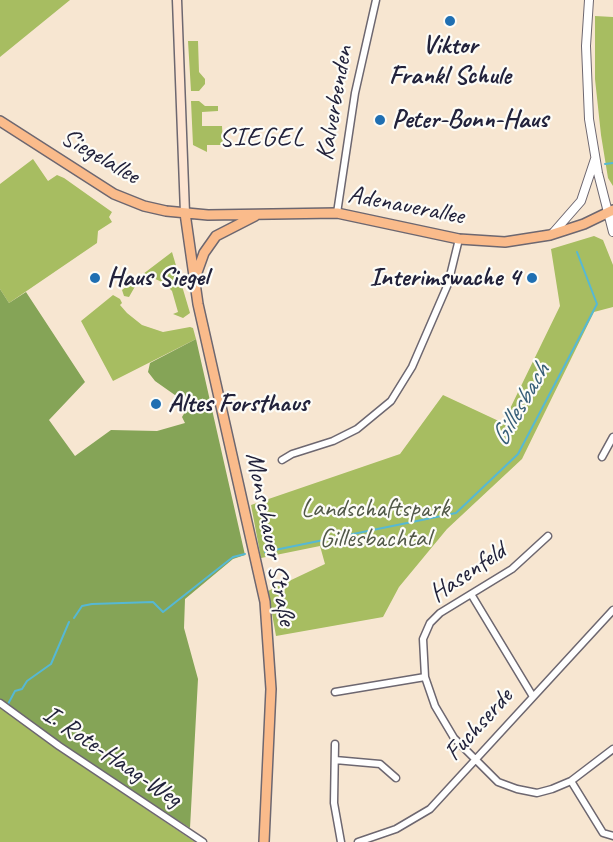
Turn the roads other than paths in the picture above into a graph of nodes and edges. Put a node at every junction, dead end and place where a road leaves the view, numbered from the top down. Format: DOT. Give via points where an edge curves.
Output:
graph roads {
  1 [pos="177,0"];
  2 [pos="376,0"];
  3 [pos="589,0"];
  4 [pos="0,121"];
  5 [pos="595,158"];
  6 [pos="610,211"];
  7 [pos="185,213"];
  8 [pos="260,213"];
  9 [pos="337,213"];
  10 [pos="613,232"];
  11 [pos="550,235"];
  12 [pos="459,239"];
  13 [pos="194,281"];
  14 [pos="613,437"];
  15 [pos="602,457"];
  16 [pos="282,460"];
  17 [pos="548,536"];
  18 [pos="471,594"];
  19 [pos="613,610"];
  20 [pos="425,677"];
  21 [pos="335,692"];
  22 [pos="532,695"];
  23 [pos="0,703"];
  24 [pos="335,744"];
  25 [pos="613,749"];
  26 [pos="335,760"];
  27 [pos="475,760"];
  28 [pos="396,778"];
  29 [pos="571,781"];
  30 [pos="613,836"];
  31 [pos="203,842"];
  32 [pos="264,842"];
  33 [pos="341,842"];
  34 [pos="358,842"];
  1 -- 7 [label="main road"];
  2 -- 9 [label="street, Kalverbenden" via="355,93"];
  3 -- 5 [label="street" via="586,81"];
  4 -- 7 [label="main road, Siegelallee" via="127,200"];
  5 -- 6 [label="street"];
  5 -- 11 [label="street" via="581,201"];
  6 -- 10 [label="street"];
  6 -- 11 [label="main road, Adenauerallee"];
  7 -- 8 [label="main road, Adenauerallee"];
  7 -- 13 [label="main road, Monschauer Straße"];
  8 -- 9 [label="main road, Adenauerallee"];
  8 -- 13 [label="main road" via="216,236 204,253"];
  9 -- 12 [label="main road, Adenauerallee"];
  11 -- 12 [label="main road, Adenauerallee" via="505,243"];
  12 -- 16 [label="street" via="448,284 412,367 391,401 357,429"];
  13 -- 32 [label="main road, Monschauer Straße" via="265,602 271,689"];
  14 -- 15 [label="street"];
  17 -- 18 [label="street, Hasenfeld" via="512,569"];
  18 -- 20 [label="street, Hasenfeld" via="430,623 423,639"];
  18 -- 22 [label="street"];
  19 -- 22 [label="street, Fuchserde"];
  20 -- 21 [label="street"];
  20 -- 27 [label="street, Hasenfeld" via="442,721"];
  22 -- 27 [label="street, Fuchserde"];
  23 -- 31 [label="street, I. Rote-Haag-Weg"];
  24 -- 26 [label="street"];
  25 -- 29 [label="street, Hasenfeld"];
  26 -- 28 [label="street" via="380,764"];
  26 -- 33 [label="street" via="334,803"];
  27 -- 29 [label="street, Hasenfeld" via="498,782 516,789 537,793"];
  27 -- 34 [label="street, Fuchserde" via="430,809 396,829"];
  29 -- 30 [label="street" via="603,833"];
}
